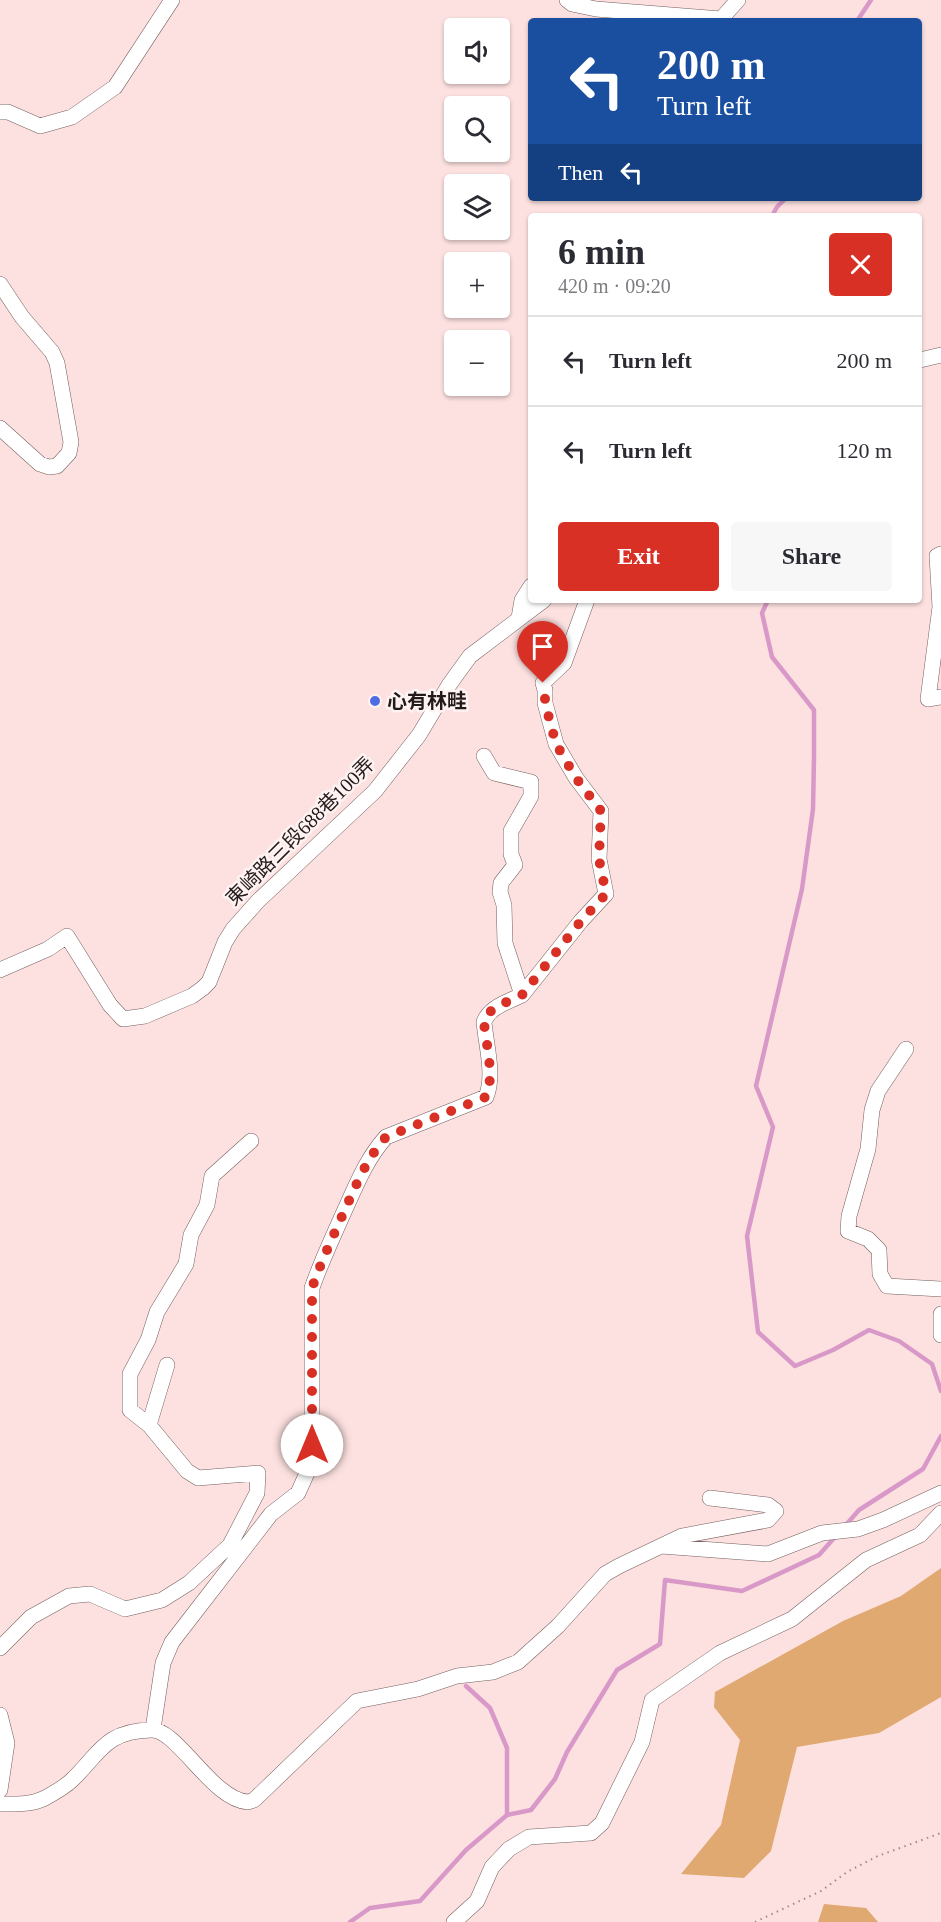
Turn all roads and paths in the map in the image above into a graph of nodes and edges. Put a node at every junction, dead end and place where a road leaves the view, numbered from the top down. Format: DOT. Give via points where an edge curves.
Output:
graph roads {
  1 [pos="172,0"];
  2 [pos="567,0"];
  3 [pos="738,0"];
  4 [pos="709,18"];
  5 [pos="723,18"];
  6 [pos="0,112"];
  7 [pos="0,284"];
  8 [pos="941,355"];
  9 [pos="922,360"];
  10 [pos="0,428"];
  11 [pos="941,554"];
  12 [pos="528,591"];
  13 [pos="540,603"];
  14 [pos="586,603"];
  15 [pos="519,618"];
  16 [pos="941,697"];
  17 [pos="484,756"];
  18 [pos="0,970"];
  19 [pos="522,995"];
  20 [pos="906,1049"];
  21 [pos="251,1141"];
  22 [pos="941,1289"];
  23 [pos="941,1314"];
  24 [pos="941,1335"];
  25 [pos="166,1365"];
  26 [pos="149,1425"];
  27 [pos="941,1492"];
  28 [pos="710,1498"];
  29 [pos="941,1513"];
  30 [pos="658,1546"];
  31 [pos="0,1648"];
  32 [pos="0,1715"];
  33 [pos="153,1729"];
  34 [pos="0,1790"];
  35 [pos="0,1804"];
  36 [pos="941,1833"];
  37 [pos="454,1922"];
  38 [pos="755,1922"];
  1 -- 6 [label="street" via="115,87 72,117 40,126"];
  2 -- 4 [label="street" via="596,9"];
  3 -- 5 [label="street"];
  7 -- 10 [label="street" via="52,352 71,442 69,453 57,466 40,464"];
  8 -- 9 [label="street"];
  11 -- 16 [label="street" via="937,556 940,606 928,699"];
  12 -- 15 [label="street"];
  13 -- 15 [label="street, 東崎路三段688巷100弄"];
  14 -- 19 [label="street" via="564,663 543,683 556,744 601,811 599,859 606,894"];
  15 -- 18 [label="street, 東崎路三段688巷100弄" via="470,656 419,735 375,790 233,929 209,982 192,996 145,1016 123,1019 67,936 48,950"];
  17 -- 19 [label="street" via="494,773 531,782 531,796 511,831 515,865 501,883 500,892 505,943"];
  19 -- 33 [label="street" via="491,1011 484,1022 490,1078 486,1097 386,1137 360,1176 312,1288 312,1445 307,1473 298,1493 271,1514 172,1642 163,1663"];
  20 -- 22 [label="street" via="878,1091 848,1231 868,1239 879,1250 880,1274 887,1286"];
  21 -- 26 [label="street" via="212,1176 207,1205 191,1235 186,1264 156,1312 148,1340 130,1374 130,1410"];
  23 -- 24 [label="street"];
  25 -- 26 [label="street"];
  26 -- 31 [label="street" via="187,1471 198,1478 258,1473 257,1493 230,1545 189,1583 162,1600 125,1609 90,1594 69,1596 31,1617"];
  27 -- 30 [label="street" via="858,1529 822,1533 768,1554"];
  28 -- 30 [label="street" via="768,1505 776,1511 768,1520 682,1536"];
  29 -- 37 [label="street" via="920,1535 866,1560 792,1619 720,1653 652,1700 642,1742 602,1823 591,1833 529,1837 509,1849 492,1867 477,1901"];
  30 -- 33 [label="street" via="605,1574 558,1626 518,1662 493,1672 457,1676 418,1689 357,1701 254,1800 235,1798 201,1773 174,1740"];
  32 -- 34 [label="street" via="7,1743"];
  33 -- 35 [label="street" via="120,1736 102,1746 71,1782 44,1798 30,1803"];
  36 -- 38 [label="path" via="878,1856 821,1891"];
}
